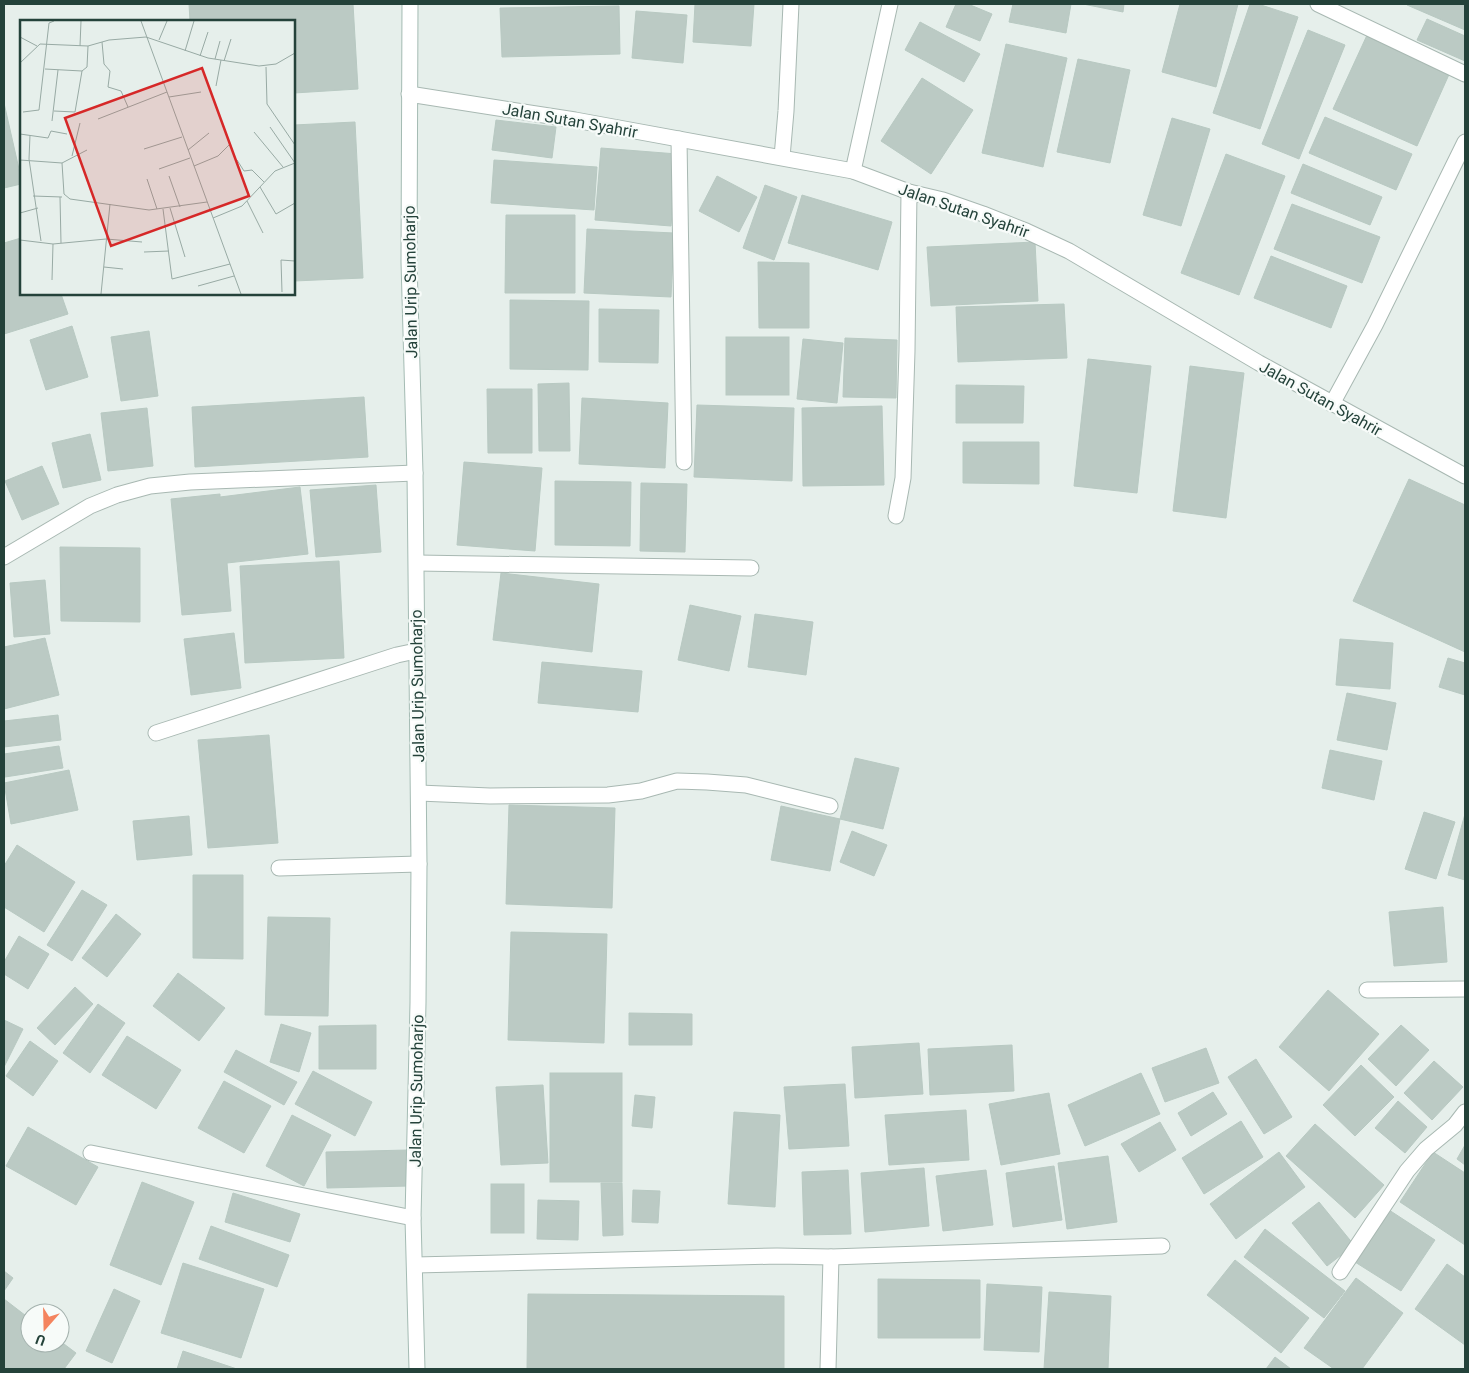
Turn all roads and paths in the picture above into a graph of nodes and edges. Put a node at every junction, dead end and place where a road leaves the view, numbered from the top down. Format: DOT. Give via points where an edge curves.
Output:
graph roads {
  1 [pos="410,4"];
  2 [pos="791,4"];
  3 [pos="890,4"];
  4 [pos="1318,4"];
  5 [pos="1465,74"];
  6 [pos="409,94"];
  7 [pos="679,139"];
  8 [pos="1465,142"];
  9 [pos="782,157"];
  10 [pos="853,171"];
  11 [pos="909,192"];
  12 [pos="1332,404"];
  13 [pos="684,462"];
  14 [pos="415,473"];
  15 [pos="1465,476"];
  16 [pos="896,516"];
  17 [pos="4,557"];
  18 [pos="417,563"];
  19 [pos="751,568"];
  20 [pos="416,650"];
  21 [pos="156,733"];
  22 [pos="419,793"];
  23 [pos="830,806"];
  24 [pos="420,864"];
  25 [pos="280,868"];
  26 [pos="1465,989"];
  27 [pos="1367,990"];
  28 [pos="1465,1112"];
  29 [pos="91,1153"];
  30 [pos="413,1218"];
  31 [pos="1162,1246"];
  32 [pos="831,1257"];
  33 [pos="415,1265"];
  34 [pos="1340,1272"];
  35 [pos="417,1369"];
  36 [pos="828,1369"];
  1 -- 6 [label="street, Jalan Urip Sumoharjo"];
  2 -- 9 [label="street"];
  3 -- 10 [label="street"];
  4 -- 5 [label="street"];
  6 -- 7 [label="street, Jalan Sutan Syahrir"];
  6 -- 14 [label="street, Jalan Urip Sumoharjo" via="408,262"];
  7 -- 9 [label="street, Jalan Sutan Syahrir"];
  7 -- 13 [label="street"];
  8 -- 12 [label="street"];
  9 -- 10 [label="street, Jalan Sutan Syahrir"];
  10 -- 11 [label="street, Jalan Sutan Syahrir"];
  11 -- 12 [label="street, Jalan Sutan Syahrir" via="983,214 1069,250"];
  11 -- 16 [label="street" via="904,470"];
  12 -- 15 [label="street, Jalan Sutan Syahrir"];
  14 -- 17 [label="street" via="150,486 90,506"];
  14 -- 18 [label="street, Jalan Urip Sumoharjo"];
  18 -- 19 [label="street"];
  18 -- 20 [label="street, Jalan Urip Sumoharjo"];
  20 -- 21 [label="street"];
  20 -- 22 [label="street, Jalan Urip Sumoharjo"];
  22 -- 23 [label="street" via="608,795 641,791 677,781 746,785"];
  22 -- 24 [label="street, Jalan Urip Sumoharjo"];
  24 -- 25 [label="street"];
  24 -- 30 [label="street, Jalan Urip Sumoharjo"];
  26 -- 27 [label="street"];
  28 -- 34 [label="street" via="1407,1171"];
  29 -- 30 [label="street"];
  30 -- 33 [label="street, Jalan Urip Sumoharjo"];
  31 -- 32 [label="street"];
  32 -- 33 [label="street"];
  32 -- 36 [label="street"];
  33 -- 35 [label="street, Jalan Urip Sumoharjo"];
}
